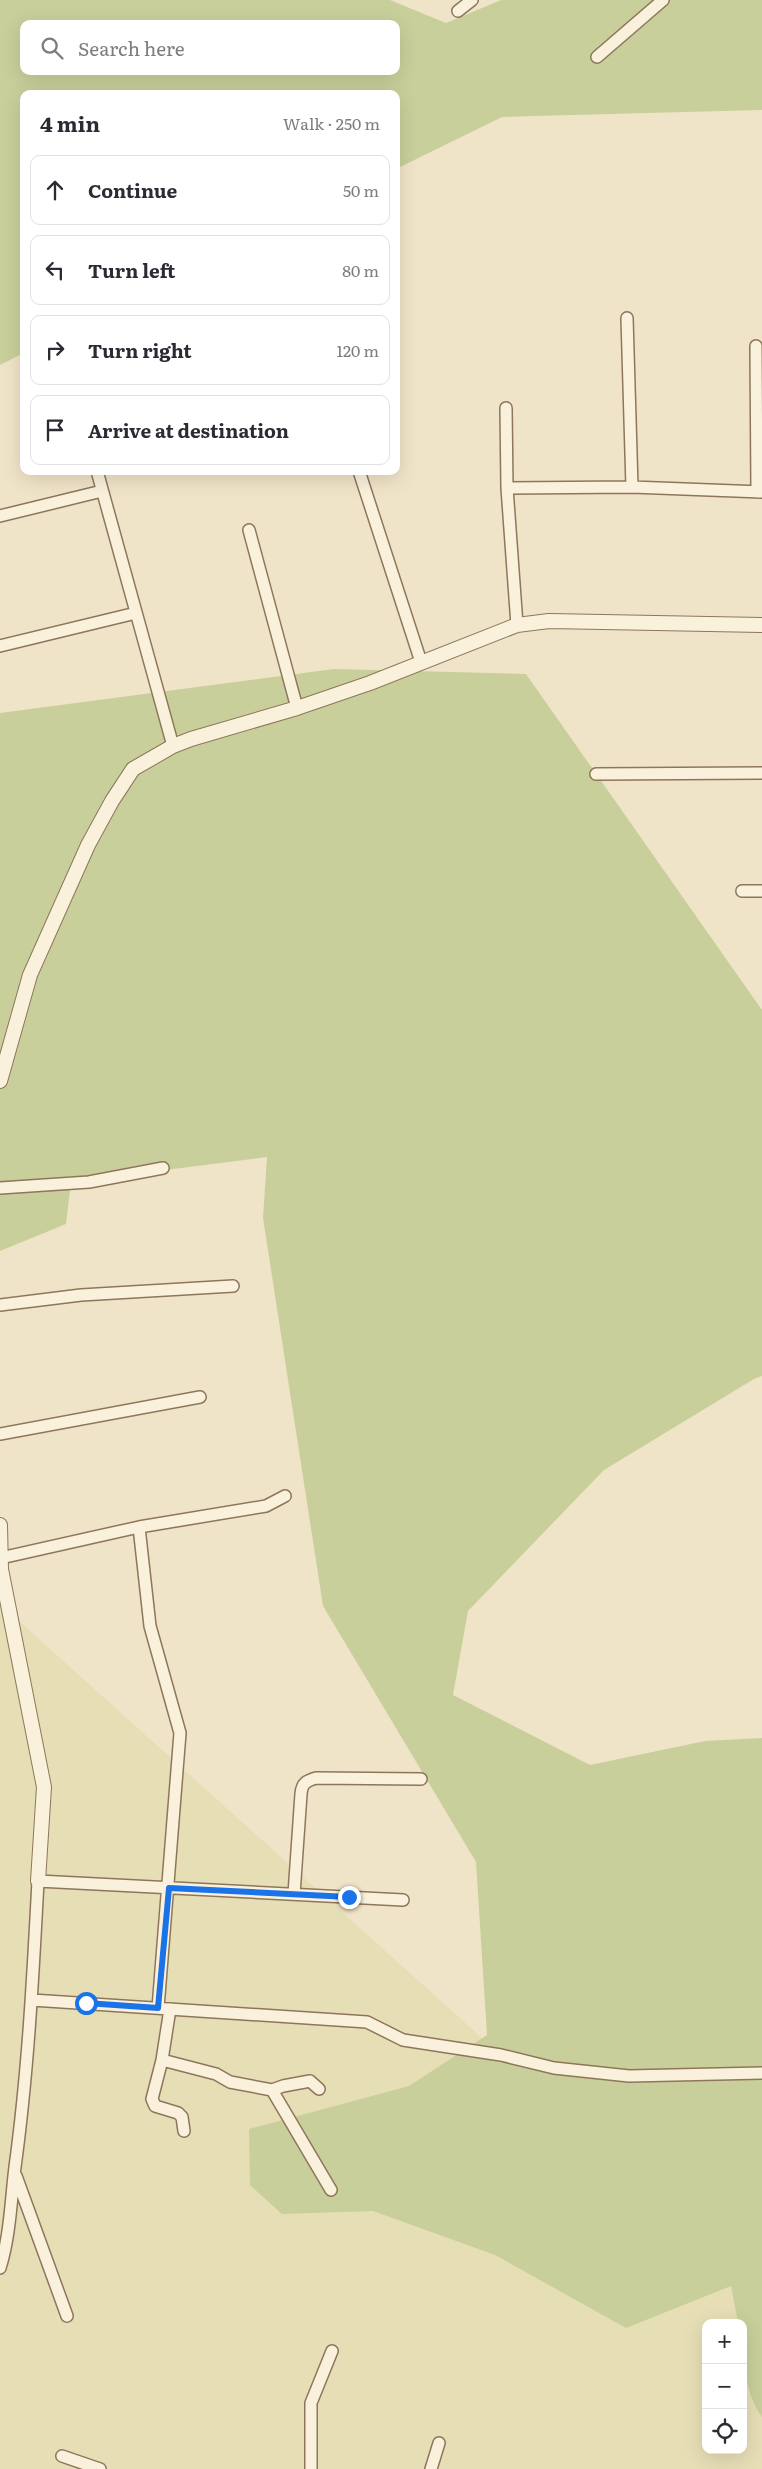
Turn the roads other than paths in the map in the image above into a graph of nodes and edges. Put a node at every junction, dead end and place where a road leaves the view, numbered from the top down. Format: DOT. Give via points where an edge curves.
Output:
graph roads {
  1 [pos="472,0"];
  2 [pos="663,0"];
  3 [pos="458,11"];
  4 [pos="596,57"];
  5 [pos="627,318"];
  6 [pos="756,346"];
  7 [pos="506,408"];
  8 [pos="98,475"];
  9 [pos="360,475"];
  10 [pos="632,487"];
  11 [pos="507,488"];
  12 [pos="102,491"];
  13 [pos="759,492"];
  14 [pos="0,516"];
  15 [pos="249,530"];
  16 [pos="136,613"];
  17 [pos="517,625"];
  18 [pos="762,625"];
  19 [pos="0,646"];
  20 [pos="420,662"];
  21 [pos="297,708"];
  22 [pos="174,746"];
  23 [pos="596,774"];
  24 [pos="762,774"];
  25 [pos="742,891"];
  26 [pos="762,891"];
  27 [pos="0,1082"];
  28 [pos="163,1168"];
  29 [pos="0,1188"];
  30 [pos="233,1286"];
  31 [pos="0,1305"];
  32 [pos="200,1397"];
  33 [pos="0,1434"];
  34 [pos="285,1496"];
  35 [pos="0,1525"];
  36 [pos="139,1527"];
  37 [pos="1,1566"];
  38 [pos="421,1779"];
  39 [pos="38,1881"];
  40 [pos="169,1888"];
  41 [pos="294,1894"];
  42 [pos="403,1900"];
  43 [pos="32,2000"];
  44 [pos="164,2008"];
  45 [pos="162,2060"];
  46 [pos="762,2073"];
  47 [pos="319,2089"];
  48 [pos="272,2090"];
  49 [pos="184,2131"];
  50 [pos="15,2172"];
  51 [pos="331,2190"];
  52 [pos="0,2268"];
  53 [pos="67,2316"];
  54 [pos="332,2351"];
  55 [pos="439,2443"];
  56 [pos="62,2456"];
  57 [pos="100,2469"];
  58 [pos="311,2469"];
  59 [pos="431,2469"];
  1 -- 3 [label="street"];
  2 -- 4 [label="street"];
  5 -- 10 [label="street"];
  6 -- 13 [label="street"];
  7 -- 11 [label="street"];
  8 -- 12 [label="street"];
  9 -- 20 [label="street"];
  10 -- 11 [label="street"];
  10 -- 13 [label="street"];
  11 -- 17 [label="street"];
  12 -- 14 [label="street"];
  12 -- 16 [label="street"];
  15 -- 21 [label="street"];
  16 -- 19 [label="street"];
  16 -- 22 [label="street"];
  17 -- 18 [label="street" via="549,621"];
  17 -- 20 [label="street"];
  20 -- 21 [label="street"];
  21 -- 22 [label="street"];
  22 -- 27 [label="street" via="133,769 88,845 30,975"];
  23 -- 24 [label="street"];
  25 -- 26 [label="street"];
  28 -- 29 [label="street" via="89,1182"];
  30 -- 31 [label="street" via="81,1295"];
  32 -- 33 [label="street"];
  34 -- 36 [label="street" via="266,1506"];
  35 -- 37 [label="street"];
  36 -- 37 [label="street"];
  36 -- 40 [label="street" via="150,1626 180,1733"];
  37 -- 39 [label="street" via="44,1787"];
  38 -- 41 [label="street" via="316,1778 306,1781 301,1794"];
  39 -- 40 [label="street"];
  39 -- 43 [label="street"];
  40 -- 41 [label="street"];
  40 -- 44 [label="street"];
  41 -- 42 [label="street"];
  43 -- 44 [label="street"];
  43 -- 50 [label="street"];
  44 -- 45 [label="street"];
  44 -- 46 [label="street" via="367,2022 404,2040 501,2055 554,2068 629,2076"];
  45 -- 48 [label="street" via="216,2074 230,2082"];
  45 -- 49 [label="street" via="152,2099 155,2106 178,2113 182,2117"];
  47 -- 48 [label="street" via="310,2081"];
  48 -- 51 [label="street"];
  50 -- 52 [label="street"];
  50 -- 53 [label="street"];
  54 -- 58 [label="street" via="311,2403"];
  55 -- 59 [label="street"];
  56 -- 57 [label="street"];
}
